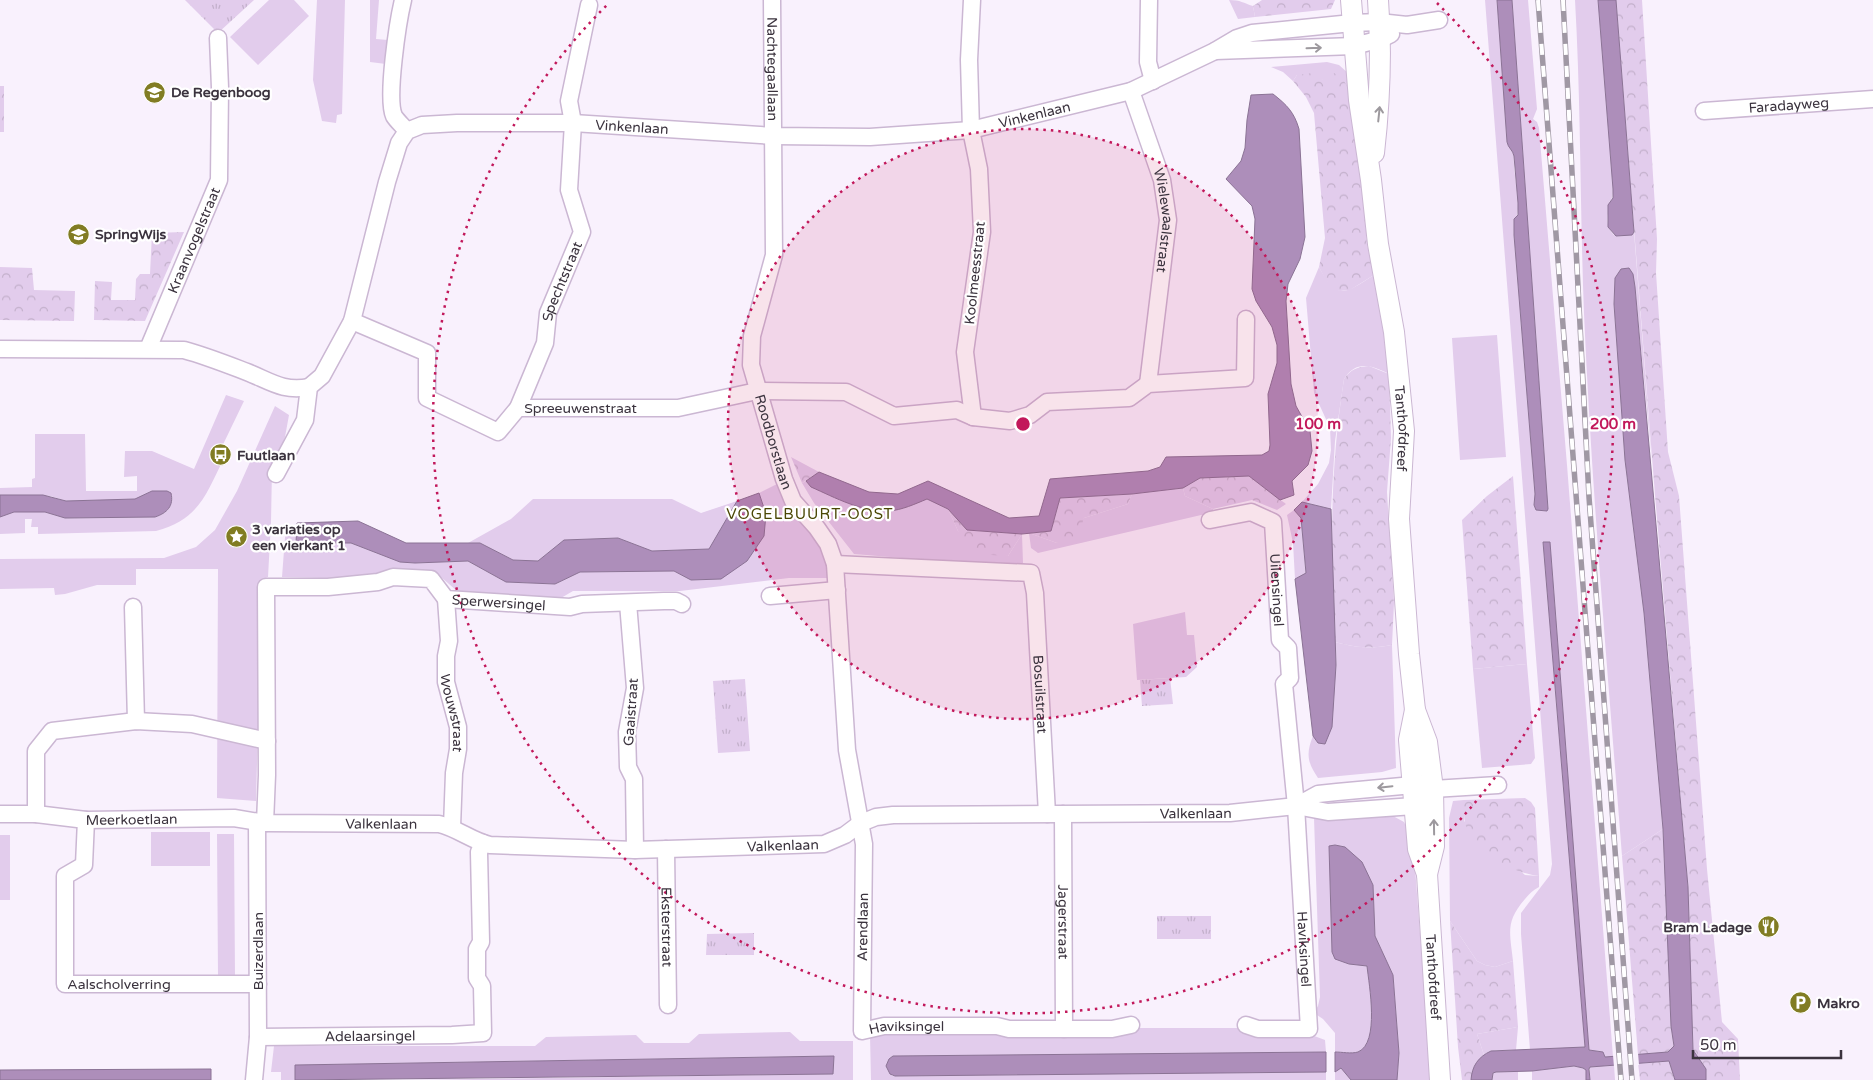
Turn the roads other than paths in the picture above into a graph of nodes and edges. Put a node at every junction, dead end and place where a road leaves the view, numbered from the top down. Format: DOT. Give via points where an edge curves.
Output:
graph roads {
  1 [pos="403,0"];
  2 [pos="772,0"];
  3 [pos="972,0"];
  4 [pos="1149,0"];
  5 [pos="1351,0"];
  6 [pos="1378,0"];
  7 [pos="589,5"];
  8 [pos="1439,20"];
  9 [pos="1352,23"];
  10 [pos="1380,31"];
  11 [pos="218,38"];
  12 [pos="1354,46"];
  13 [pos="1215,52"];
  14 [pos="1153,81"];
  15 [pos="1131,91"];
  16 [pos="1873,99"];
  17 [pos="1704,112"];
  18 [pos="573,123"];
  19 [pos="971,130"];
  20 [pos="407,131"];
  21 [pos="774,136"];
  22 [pos="1371,180"];
  23 [pos="1246,319"];
  24 [pos="352,321"];
  25 [pos="0,349"];
  26 [pos="148,349"];
  27 [pos="1148,384"];
  28 [pos="309,387"];
  29 [pos="758,391"];
  30 [pos="518,408"];
  31 [pos="973,417"];
  32 [pos="276,474"];
  33 [pos="1210,520"];
  34 [pos="835,564"];
  35 [pos="266,587"];
  36 [pos="838,590"];
  37 [pos="770,596"];
  38 [pos="446,599"];
  39 [pos="628,602"];
  40 [pos="682,604"];
  41 [pos="133,607"];
  42 [pos="1415,710"];
  43 [pos="136,720"];
  44 [pos="267,741"];
  45 [pos="1413,785"];
  46 [pos="1498,785"];
  47 [pos="1433,789"];
  48 [pos="1296,806"];
  49 [pos="1414,806"];
  50 [pos="0,814"];
  51 [pos="36,814"];
  52 [pos="1047,814"];
  53 [pos="1063,814"];
  54 [pos="86,820"];
  55 [pos="261,822"];
  56 [pos="861,823"];
  57 [pos="452,827"];
  58 [pos="482,843"];
  59 [pos="666,849"];
  60 [pos="635,850"];
  61 [pos="1427,874"];
  62 [pos="258,984"];
  63 [pos="668,1005"];
  64 [pos="1131,1025"];
  65 [pos="1246,1025"];
  66 [pos="1064,1029"];
  67 [pos="862,1031"];
  68 [pos="258,1037"];
  69 [pos="254,1080"];
  70 [pos="1440,1080"];
  1 -- 20 [label="street" via="391,100 394,115"];
  2 -- 21 [label="street, Nachtegaallaan"];
  3 -- 19 [label="street, Koolmeesstraat" via="969,60"];
  4 -- 14 [label="street" via="1148,62"];
  5 -- 9 [label="street, Tanthofdreef"];
  6 -- 10 [label="street, Tanthofdreef"];
  7 -- 18 [label="street, Spechtstraat" via="569,101"];
  8 -- 10 [label="street, Vinkenlaan"];
  9 -- 10 [label="street, Vinkenlaan"];
  9 -- 12 [label="street, Tanthofdreef"];
  9 -- 13 [label="street, Vinkenlaan" via="1252,33"];
  10 -- 12 [label="street, Vinkenlaan"];
  22 -- 10 [label="street, Tanthofdreef, one-way" via="1380,100"];
  11 -- 26 [label="street, Kraanvogelstraat" via="219,180"];
  13 -- 12 [label="street, Vinkenlaan, one-way"];
  12 -- 22 [label="street, Tanthofdreef"];
  13 -- 14 [label="street, Vinkenlaan"];
  14 -- 15 [label="street, Vinkenlaan"];
  15 -- 19 [label="street, Vinkenlaan"];
  15 -- 27 [label="street, Wielewaalstraat" via="1162,180 1168,220"];
  16 -- 17 [label="street, Faradayweg"];
  18 -- 20 [label="street, Vinkenlaan" via="457,123 422,125"];
  18 -- 21 [label="street, Vinkenlaan"];
  18 -- 30 [label="street, Spechtstraat" via="569,190 582,232 548,313 545,343"];
  19 -- 21 [label="street, Vinkenlaan" via="870,137"];
  19 -- 31 [label="street, Koolmeesstraat" via="979,169 982,232 965,352"];
  20 -- 24 [label="street" via="399,143 387,182"];
  21 -- 29 [label="street, Roodborstlaan" via="774,255 752,336 751,365"];
  22 -- 42 [label="street, Tanthofdreef" via="1378,244 1394,332 1404,431 1399,519"];
  23 -- 27 [label="street" via="1245,378"];
  24 -- 28 [label="street" via="322,376"];
  24 -- 30 [label="street, Spreeuwenstraat" via="427,353 428,398 498,432"];
  25 -- 26 [label="street"];
  26 -- 28 [label="street" via="184,350 289,389"];
  27 -- 31 [label="street, Spreeuwenstraat" via="1129,398 1047,402 1030,415 1010,421"];
  28 -- 32 [label="street" via="305,420"];
  29 -- 30 [label="street, Spreeuwenstraat" via="678,408"];
  29 -- 31 [label="street, Spreeuwenstraat" via="846,392 894,416 957,410"];
  29 -- 34 [label="street, Roodborstlaan" via="793,500 828,544"];
  33 -- 48 [label="street, Uilensingel" via="1251,512 1273,522 1280,640 1288,648 1290,678 1284,684"];
  34 -- 36 [label="street, Roodborstlaan"];
  34 -- 52 [label="street, Bosuilstraat" via="1032,573 1036,593"];
  35 -- 38 [label="street, Sperwersingel" via="328,587 393,578 431,579"];
  35 -- 44 [label="street, Buizerdlaan"];
  36 -- 37 [label="street"];
  36 -- 56 [label="street, Roodborstlaan" via="847,750"];
  38 -- 39 [label="street, Sperwersingel" via="570,607"];
  38 -- 57 [label="street, Wouwstraat" via="449,641 446,682 458,727"];
  39 -- 40 [label="street, Sperwersingel" via="676,601"];
  39 -- 60 [label="street, Gaaistraat" via="635,688 628,732 628,767 634,778"];
  41 -- 43 [label="street"];
  42 -- 45 [label="street, Tanthofdreef" via="1409,740"];
  42 -- 47 [label="street, Tanthofdreef" via="1427,742"];
  43 -- 44 [label="street" via="192,724"];
  43 -- 51 [label="street" via="52,731 36,751"];
  44 -- 55 [label="street, Buizerdlaan"];
  45 -- 47 [label="street, Valkenlaan"];
  45 -- 48 [label="street, Valkenlaan, one-way" via="1318,794"];
  45 -- 49 [label="street, Tanthofdreef"];
  46 -- 47 [label="street, Valkenlaan"];
  47 -- 49 [label="street"];
  61 -- 47 [label="street, Tanthofdreef, one-way" via="1434,846"];
  48 -- 49 [label="street, Valkenlaan" via="1328,812"];
  48 -- 53 [label="street, Valkenlaan" via="1230,813"];
  48 -- 65 [label="street, Haviksingel" via="1309,1028"];
  49 -- 61 [label="street, Tanthofdreef" via="1418,848"];
  50 -- 51 [label="street, Meerkoetlaan"];
  51 -- 54 [label="street, Meerkoetlaan"];
  52 -- 53 [label="street, Valkenlaan"];
  52 -- 56 [label="street, Valkenlaan" via="893,815"];
  53 -- 66 [label="street, Jagerstraat"];
  54 -- 55 [label="street, Meerkoetlaan" via="234,818"];
  54 -- 62 [label="street, Aalscholverring" via="84,865 66,876 65,984"];
  55 -- 57 [label="street, Valkenlaan" via="439,824"];
  55 -- 62 [label="street, Buizerdlaan"];
  56 -- 59 [label="street, Valkenlaan" via="845,835 824,844"];
  56 -- 67 [label="street, Arendlaan" via="864,844"];
  57 -- 58 [label="street, Valkenlaan"];
  58 -- 60 [label="street, Valkenlaan"];
  58 -- 68 [label="street, Adelaarsingel" via="479,852 481,942 477,949 477,978 482,986 483,1033"];
  59 -- 60 [label="street, Valkenlaan"];
  59 -- 63 [label="street, Eksterstraat"];
  61 -- 70 [label="street, Tanthofdreef"];
  62 -- 68 [label="street, Buizerdlaan"];
  64 -- 66 [label="street, Haviksingel" via="1112,1029"];
  66 -- 67 [label="street, Haviksingel" via="884,1026"];
  68 -- 69 [label="street, Buizerdlaan"];
}
